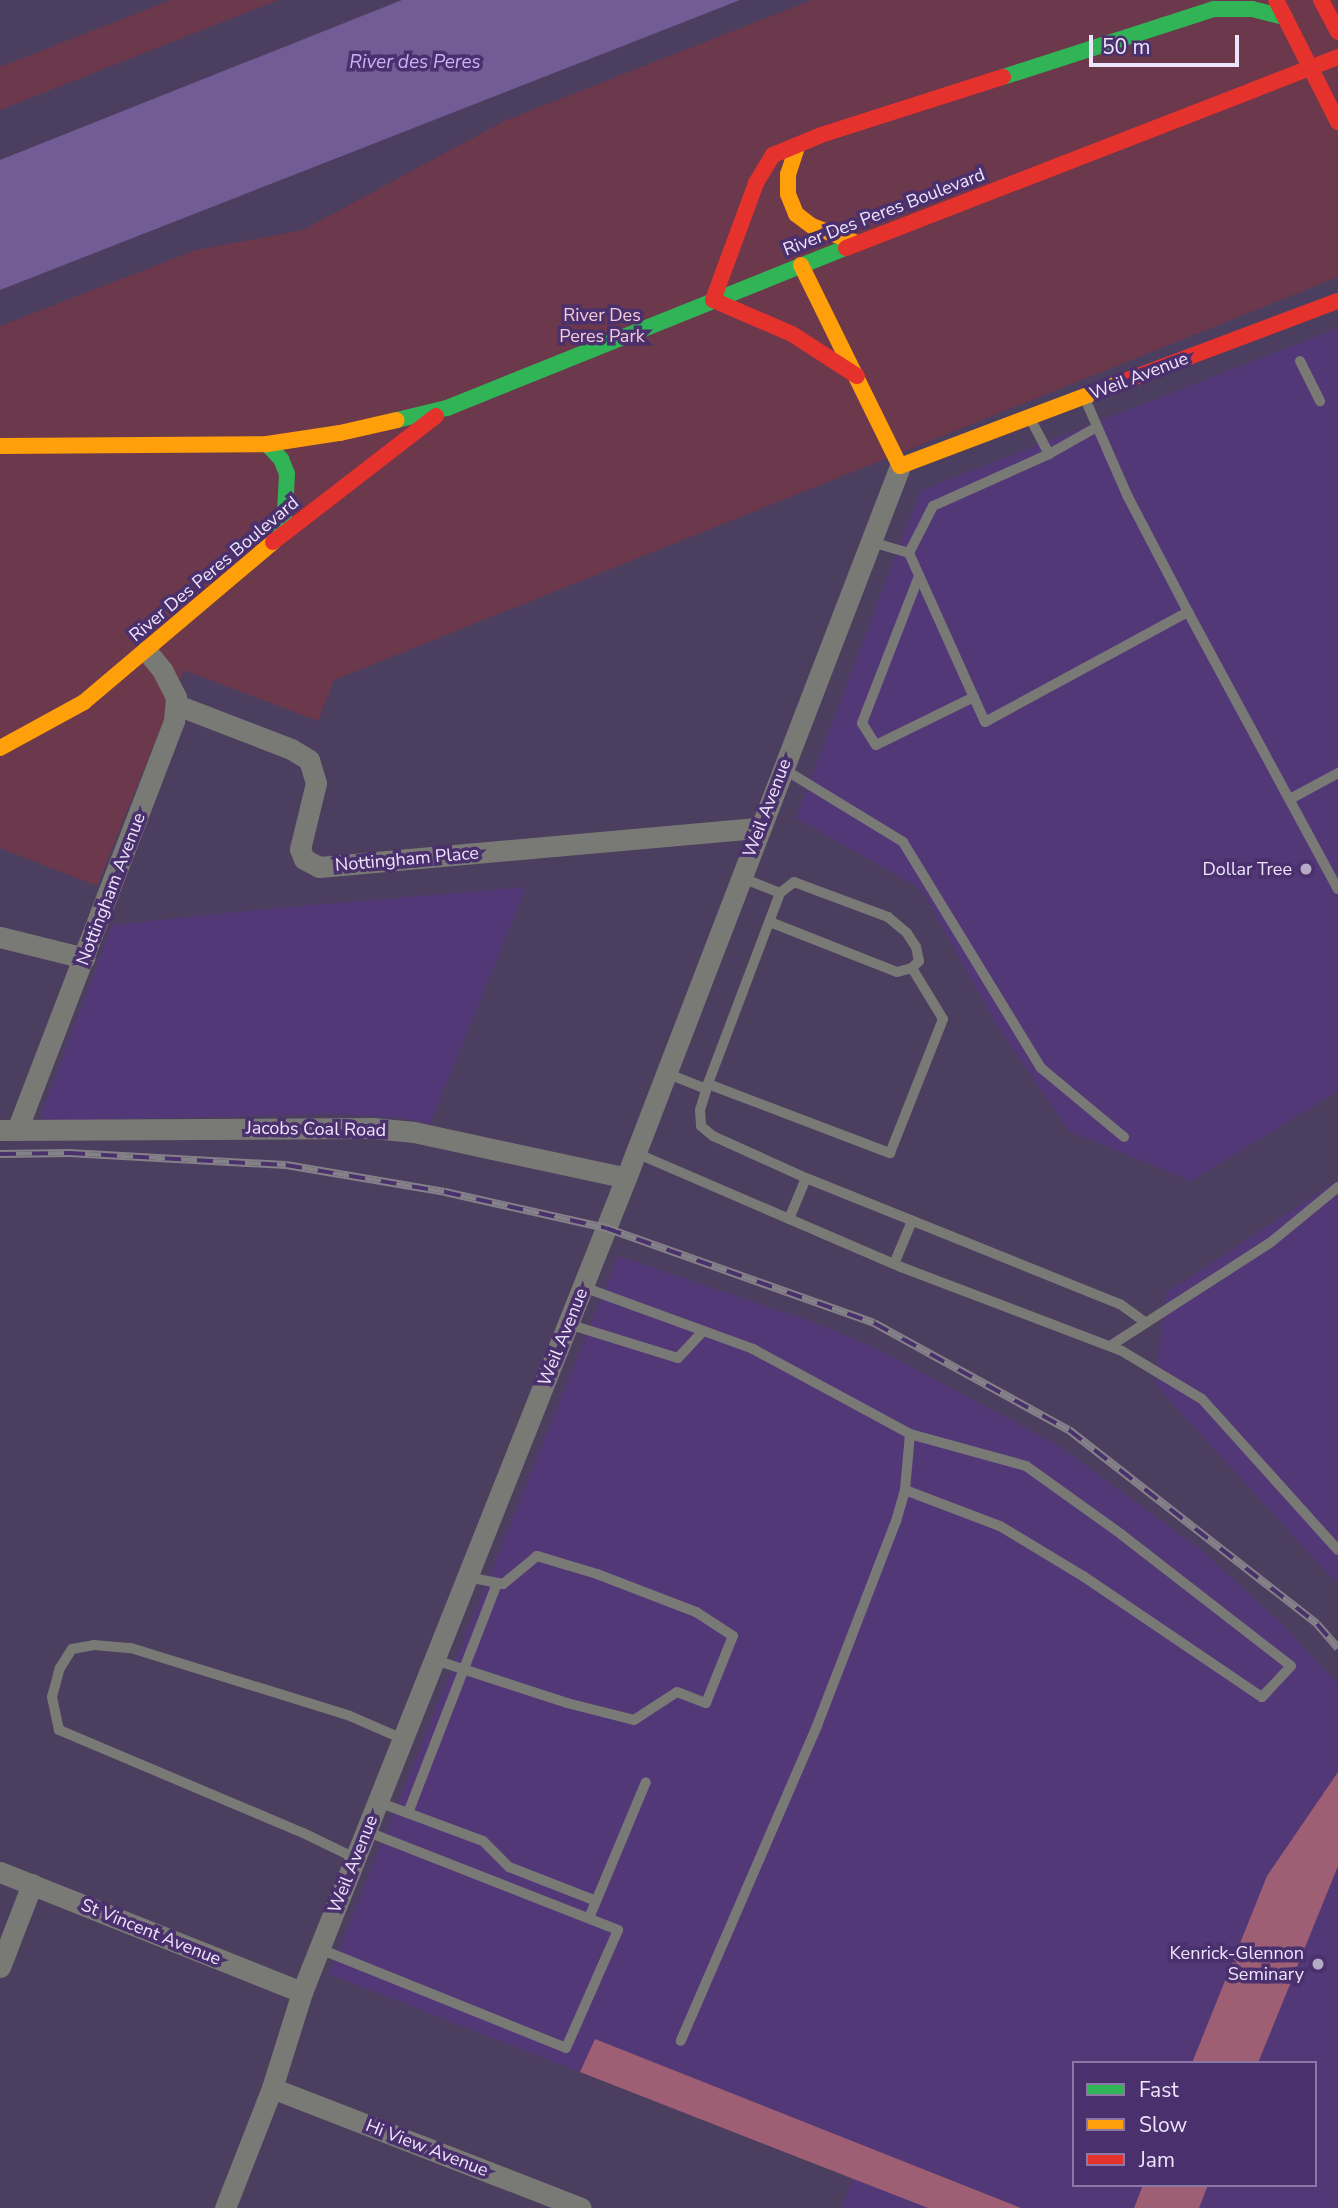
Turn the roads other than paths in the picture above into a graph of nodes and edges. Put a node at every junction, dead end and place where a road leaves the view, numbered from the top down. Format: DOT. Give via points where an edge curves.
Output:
graph roads {
  1 [pos="1276,0"];
  2 [pos="1321,0"];
  3 [pos="1332,0"];
  4 [pos="1217,5"];
  5 [pos="1284,17"];
  6 [pos="1334,24"];
  7 [pos="1338,57"];
  8 [pos="1338,122"];
  9 [pos="797,147"];
  10 [pos="857,243"];
  11 [pos="801,265"];
  12 [pos="713,300"];
  13 [pos="1338,301"];
  14 [pos="1300,361"];
  15 [pos="857,376"];
  16 [pos="1084,397"];
  17 [pos="1320,401"];
  18 [pos="447,408"];
  19 [pos="1029,418"];
  20 [pos="1097,427"];
  21 [pos="267,444"];
  22 [pos="0,446"];
  23 [pos="1049,454"];
  24 [pos="900,466"];
  25 [pos="279,537"];
  26 [pos="871,542"];
  27 [pos="909,553"];
  28 [pos="919,576"];
  29 [pos="1188,612"];
  30 [pos="147,652"];
  31 [pos="974,697"];
  32 [pos="177,705"];
  33 [pos="0,748"];
  34 [pos="782,768"];
  35 [pos="1338,773"];
  36 [pos="1290,799"];
  37 [pos="759,828"];
  38 [pos="740,877"];
  39 [pos="1338,889"];
  40 [pos="780,893"];
  41 [pos="770,922"];
  42 [pos="0,937"];
  43 [pos="84,958"];
  44 [pos="912,968"];
  45 [pos="666,1073"];
  46 [pos="707,1087"];
  47 [pos="8,1130"];
  48 [pos="1124,1137"];
  49 [pos="636,1153"];
  50 [pos="626,1178"];
  51 [pos="806,1178"];
  52 [pos="1338,1187"];
  53 [pos="789,1219"];
  54 [pos="912,1222"];
  55 [pos="894,1264"];
  56 [pos="583,1287"];
  57 [pos="1146,1323"];
  58 [pos="568,1324"];
  59 [pos="703,1331"];
  60 [pos="1110,1346"];
  61 [pos="910,1434"];
  62 [pos="905,1490"];
  63 [pos="1338,1550"];
  64 [pos="467,1577"];
  65 [pos="497,1583"];
  66 [pos="435,1660"];
  67 [pos="464,1668"];
  68 [pos="403,1739"];
  69 [pos="646,1782"];
  70 [pos="378,1802"];
  71 [pos="408,1813"];
  72 [pos="366,1831"];
  73 [pos="355,1858"];
  74 [pos="0,1871"];
  75 [pos="32,1884"];
  76 [pos="596,1901"];
  77 [pos="589,1918"];
  78 [pos="320,1949"];
  79 [pos="0,1967"];
  80 [pos="302,1992"];
  81 [pos="681,2040"];
  82 [pos="272,2088"];
  83 [pos="225,2208"];
  84 [pos="581,2208"];
  1 -- 5 [label="main road"];
  2 -- 6 [label="main road"];
  3 -- 6 [label="main road"];
  4 -- 5 [label="main road"];
  4 -- 9 [label="main road" via="821,135"];
  5 -- 8 [label="main road"];
  7 -- 10 [label="main road, River Des Peres Boulevard, bridge"];
  9 -- 10 [label="main road" via="788,174 788,194 796,214 812,226"];
  9 -- 12 [label="main road" via="773,155 764,169"];
  10 -- 11 [label="main road, River Des Peres Boulevard"];
  11 -- 12 [label="main road, River Des Peres Boulevard"];
  11 -- 15 [label="main road"];
  12 -- 15 [label="main road" via="792,334"];
  12 -- 18 [label="main road, River Des Peres Boulevard"];
  13 -- 16 [label="main road, Weil Avenue"];
  14 -- 17 [label="lane"];
  15 -- 24 [label="main road"];
  16 -- 19 [label="main road, Weil Avenue"];
  16 -- 20 [label="lane"];
  18 -- 21 [label="main road, River Des Peres Boulevard" via="340,433"];
  18 -- 25 [label="main road, River Des Peres Boulevard"];
  19 -- 23 [label="lane"];
  19 -- 24 [label="main road, Weil Avenue"];
  20 -- 23 [label="lane"];
  20 -- 29 [label="lane"];
  21 -- 22 [label="main road, River Des Peres Boulevard"];
  21 -- 25 [label="main road" via="287,474"];
  23 -- 27 [label="lane" via="933,506"];
  24 -- 26 [label="street, Weil Avenue"];
  25 -- 30 [label="main road, River Des Peres Boulevard"];
  26 -- 27 [label="lane"];
  26 -- 34 [label="street, Weil Avenue"];
  27 -- 28 [label="lane"];
  28 -- 31 [label="lane"];
  28 -- 31 [label="lane" via="862,723 876,744"];
  29 -- 31 [label="lane" via="985,722"];
  29 -- 36 [label="lane"];
  30 -- 32 [label="street" via="163,671"];
  30 -- 33 [label="main road, River Des Peres Boulevard" via="84,702"];
  32 -- 37 [label="street, Nottingham Place" via="309,760 316,783 300,849 304,859 319,867"];
  32 -- 43 [label="street, Nottingham Avenue" via="170,736"];
  34 -- 37 [label="street, Weil Avenue"];
  34 -- 48 [label="lane" via="903,842 1041,1068"];
  35 -- 36 [label="lane"];
  36 -- 39 [label="lane"];
  37 -- 38 [label="street, Weil Avenue"];
  38 -- 40 [label="lane"];
  38 -- 45 [label="street, Weil Avenue"];
  40 -- 41 [label="lane"];
  40 -- 44 [label="lane" via="794,882 888,918 916,947 919,961"];
  41 -- 44 [label="lane" via="897,972"];
  41 -- 46 [label="lane"];
  42 -- 43 [label="street"];
  43 -- 47 [label="street, Nottingham Avenue"];
  44 -- 46 [label="lane" via="943,1019 890,1153"];
  45 -- 46 [label="lane"];
  45 -- 49 [label="street, Weil Avenue"];
  46 -- 51 [label="lane" via="701,1126 713,1136"];
  47 -- 50 [label="street, Jacobs Coal Road" via="373,1128 414,1132"];
  49 -- 50 [label="street, Weil Avenue"];
  49 -- 53 [label="lane"];
  50 -- 56 [label="street, Weil Avenue"];
  51 -- 53 [label="lane"];
  51 -- 54 [label="lane"];
  52 -- 57 [label="lane" via="1270,1243"];
  53 -- 55 [label="lane"];
  54 -- 55 [label="lane"];
  54 -- 57 [label="lane" via="1120,1304"];
  55 -- 60 [label="lane"];
  56 -- 58 [label="street, Weil Avenue"];
  56 -- 59 [label="lane"];
  57 -- 60 [label="lane"];
  58 -- 59 [label="lane" via="678,1359"];
  58 -- 64 [label="street, Weil Avenue"];
  59 -- 61 [label="lane" via="753,1349"];
  60 -- 63 [label="lane" via="1202,1399"];
  61 -- 62 [label="lane"];
  61 -- 62 [label="lane" via="1026,1466 1291,1666 1262,1697 1000,1526"];
  62 -- 81 [label="lane" via="817,1726"];
  64 -- 65 [label="lane"];
  64 -- 66 [label="street, Weil Avenue"];
  65 -- 67 [label="lane"];
  65 -- 67 [label="lane" via="503,1584 537,1556 696,1612 733,1636 706,1703 677,1692 634,1720"];
  66 -- 67 [label="lane"];
  66 -- 68 [label="street, Weil Avenue"];
  67 -- 71 [label="lane"];
  68 -- 70 [label="street, Weil Avenue"];
  68 -- 73 [label="lane" via="350,1716 131,1648 94,1645 72,1649 60,1668 52,1698 59,1730"];
  69 -- 76 [label="lane"];
  70 -- 71 [label="lane"];
  70 -- 72 [label="street, Weil Avenue"];
  71 -- 76 [label="lane" via="483,1842 509,1867"];
  72 -- 73 [label="street, Weil Avenue"];
  72 -- 77 [label="lane"];
  73 -- 78 [label="street, Weil Avenue"];
  74 -- 75 [label="street, St Vincent Avenue"];
  75 -- 79 [label="street"];
  75 -- 80 [label="street, St Vincent Avenue"];
  76 -- 77 [label="lane"];
  77 -- 78 [label="lane" via="618,1930 566,2048"];
  78 -- 80 [label="street, Weil Avenue"];
  80 -- 82 [label="street, Weil Avenue"];
  82 -- 83 [label="street, Weil Avenue"];
  82 -- 84 [label="street, Hi View Avenue"];
}
